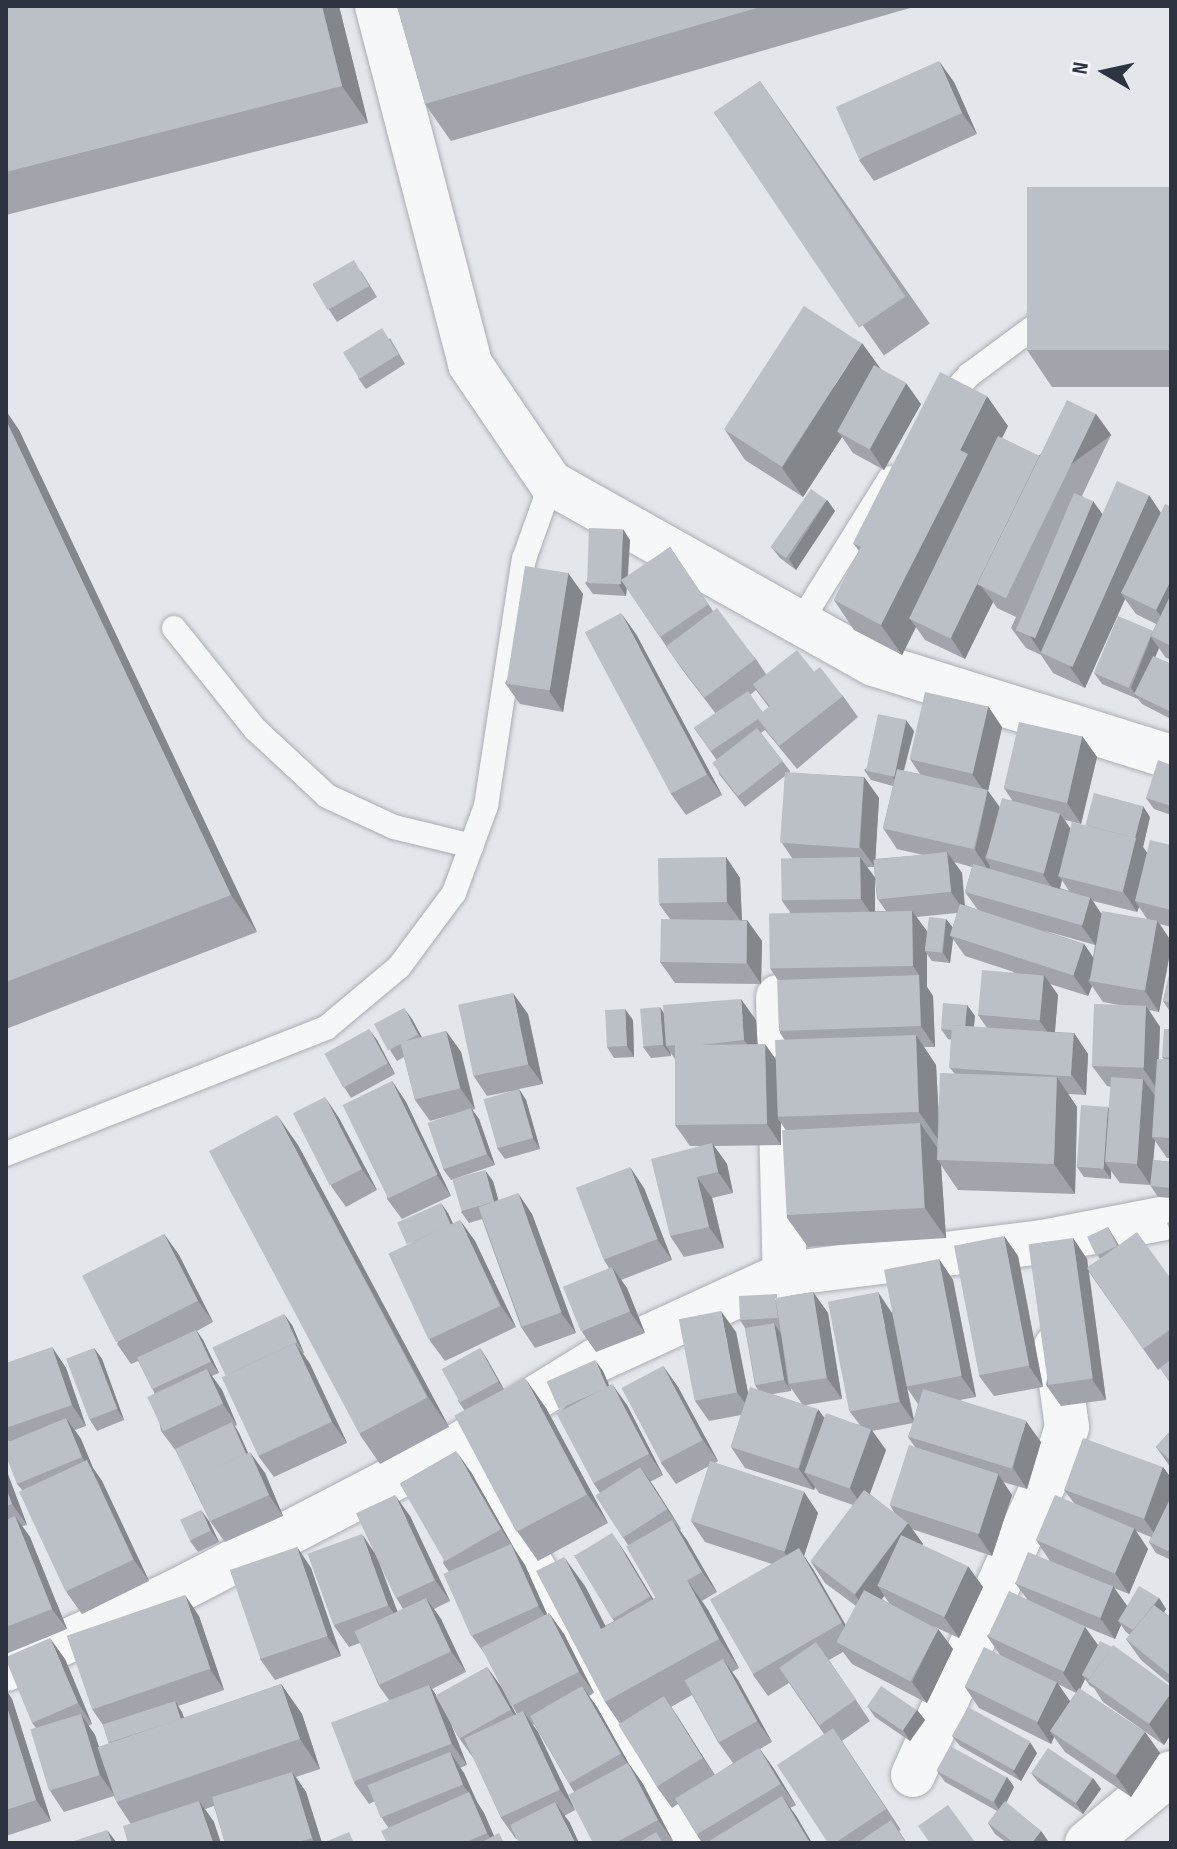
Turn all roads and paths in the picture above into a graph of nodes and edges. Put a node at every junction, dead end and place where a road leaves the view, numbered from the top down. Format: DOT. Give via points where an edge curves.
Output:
graph roads {
  1 [pos="377,6"];
  2 [pos="1068,303"];
  3 [pos="924,426"];
  4 [pos="907,452"];
  5 [pos="551,483"];
  6 [pos="798,626"];
  7 [pos="174,628"];
  8 [pos="1171,757"];
  9 [pos="472,846"];
  10 [pos="778,997"];
  11 [pos="6,1154"];
  12 [pos="1171,1217"];
  13 [pos="1042,1242"];
  14 [pos="785,1274"];
  15 [pos="464,1442"];
  16 [pos="6,1669"];
  17 [pos="1171,1773"];
  18 [pos="913,1775"];
  19 [pos="684,1843"];
  20 [pos="1087,1843"];
  1 -- 5 [label="street" via="470,364"];
  2 -- 3 [label="lane" via="969,375"];
  4 -- 6 [label="lane"];
  5 -- 6 [label="street"];
  5 -- 9 [label="lane" via="524,559 486,806"];
  6 -- 8 [label="street" via="874,664"];
  7 -- 9 [label="lane" via="255,729 327,796 394,827"];
  9 -- 11 [label="lane" via="454,893 399,967 326,1028"];
  10 -- 14 [label="street"];
  12 -- 13 [label="street"];
  13 -- 14 [label="street"];
  13 -- 18 [label="street" via="1067,1427"];
  14 -- 15 [label="street" via="595,1361"];
  15 -- 16 [label="street" via="175,1592"];
  15 -- 19 [label="street"];
  17 -- 20 [label="street"];
}
